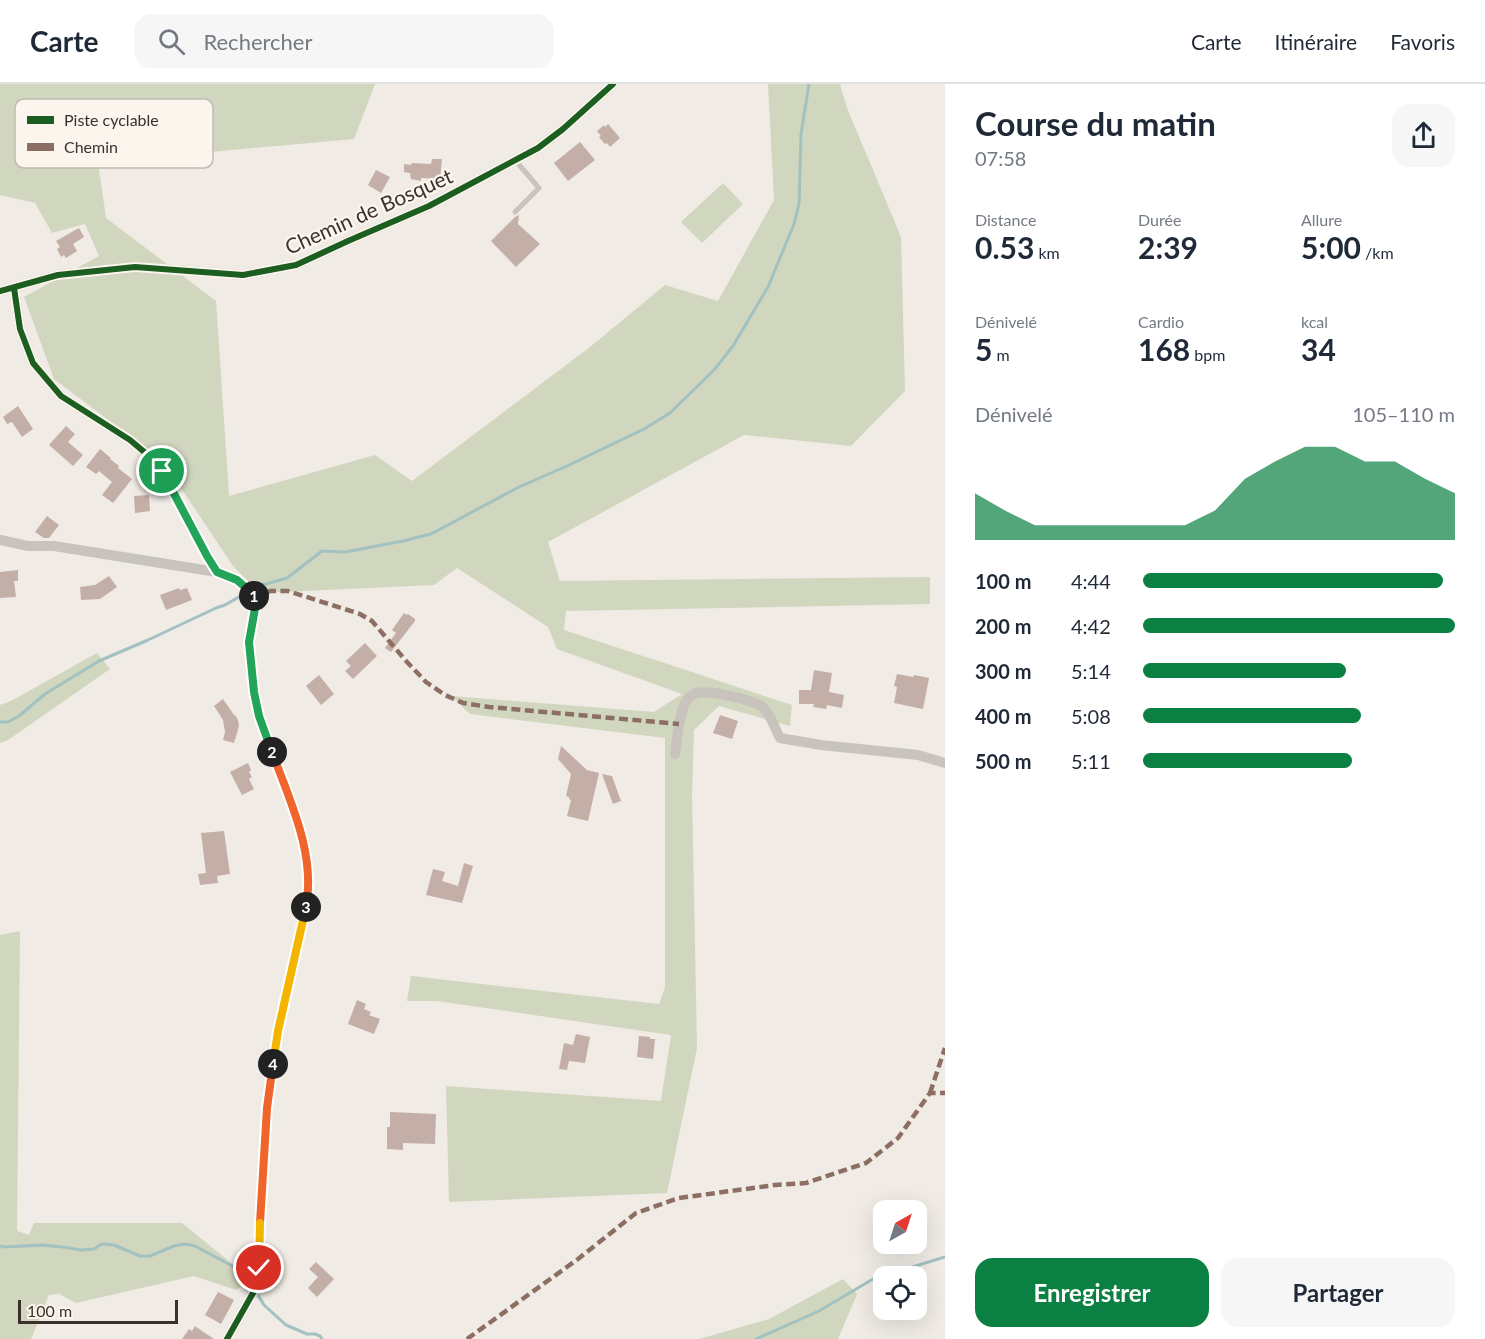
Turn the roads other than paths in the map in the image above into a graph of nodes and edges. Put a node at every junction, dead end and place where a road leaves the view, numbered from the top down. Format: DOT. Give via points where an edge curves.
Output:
graph roads {
  1 [pos="613,84"];
  2 [pos="515,160"];
  3 [pos="515,212"];
  4 [pos="14,288"];
  5 [pos="0,291"];
  6 [pos="0,540"];
  7 [pos="217,572"];
  8 [pos="675,754"];
  9 [pos="945,763"];
  10 [pos="227,1339"];
  1 -- 2 [label="street, Chemin de Bosquet" via="563,129"];
  2 -- 3 [label="lane" via="539,188"];
  2 -- 4 [label="street, Chemin de Bosquet" via="429,206 296,265 243,275 135,267 58,275"];
  4 -- 5 [label="street, Chemin de Bosquet"];
  4 -- 7 [label="street" via="20,329 33,363 61,396 149,456 162,471"];
  6 -- 7 [label="street"];
  7 -- 10 [label="street" via="237,580 255,598 249,642 254,692 302,838 309,892 278,1031 267,1108 255,1290"];
  8 -- 9 [label="street" via="686,700 703,692 731,695 762,707 780,738 918,755"];
}
